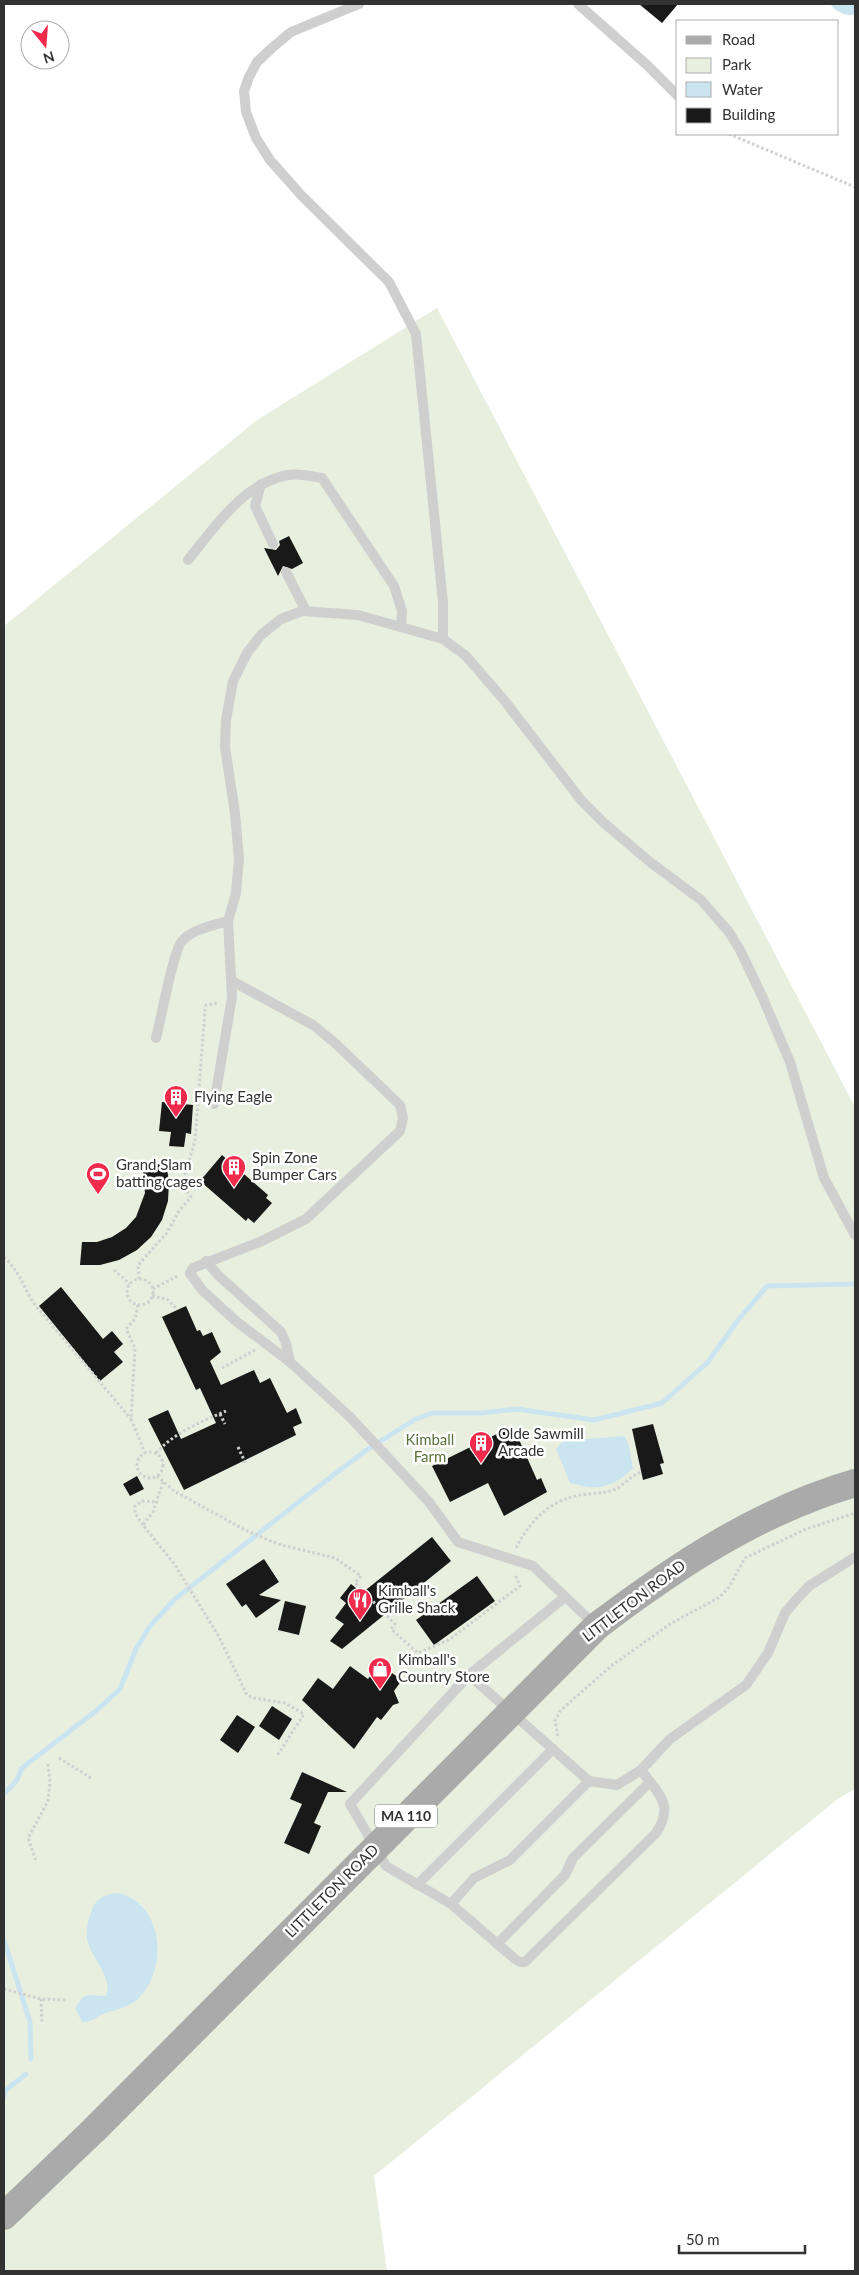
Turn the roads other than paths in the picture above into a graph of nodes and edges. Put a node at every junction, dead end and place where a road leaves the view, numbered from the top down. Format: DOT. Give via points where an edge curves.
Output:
graph roads {
  1 [pos="359,4"];
  2 [pos="578,4"];
  3 [pos="676,94"];
  4 [pos="261,484"];
  5 [pos="273,544"];
  6 [pos="188,560"];
  7 [pos="286,572"];
  8 [pos="306,611"];
  9 [pos="401,627"];
  10 [pos="444,639"];
  11 [pos="228,921"];
  12 [pos="232,981"];
  13 [pos="156,1038"];
  14 [pos="214,1104"];
  15 [pos="855,1235"];
  16 [pos="206,1261"];
  17 [pos="290,1362"];
  18 [pos="855,1483"];
  19 [pos="855,1557"];
  20 [pos="565,1597"];
  21 [pos="597,1626"];
  22 [pos="469,1675"];
  23 [pos="510,1712"];
  24 [pos="553,1750"];
  25 [pos="641,1770"];
  26 [pos="588,1781"];
  27 [pos="650,1782"];
  28 [pos="375,1848"];
  29 [pos="417,1885"];
  30 [pos="451,1904"];
  31 [pos="497,1944"];
  32 [pos="4,2216"];
  1 -- 10 [label="lane" via="291,32 257,62 244,91 246,112 256,138 270,160 389,282 416,334"];
  2 -- 3 [label="lane"];
  4 -- 5 [label="lane" via="256,506"];
  4 -- 6 [label="lane" via="232,507"];
  4 -- 9 [label="lane" via="288,475 322,478 394,586 402,611"];
  7 -- 8 [label="lane"];
  8 -- 9 [label="lane" via="358,615"];
  8 -- 11 [label="lane" via="292,613 261,635 240,665 230,692 225,747 239,859 236,893"];
  9 -- 10 [label="lane"];
  10 -- 15 [label="lane" via="478,669 581,800 650,862 701,900 729,932 762,996 790,1062 824,1178"];
  11 -- 12 [label="lane"];
  11 -- 13 [label="lane" via="203,929 182,941 175,957"];
  12 -- 14 [label="lane"];
  12 -- 16 [label="lane" via="313,1025 335,1043 400,1105 403,1125 306,1219 262,1242"];
  16 -- 17 [label="lane" via="282,1332"];
  16 -- 17 [label="lane" via="190,1273 202,1290 237,1322"];
  17 -- 20 [label="lane" via="350,1417 405,1475 458,1542 533,1566"];
  18 -- 21 [label="main road, LITTLETON ROAD / MA 110" via="775,1514 714,1544"];
  19 -- 25 [label="lane" via="808,1586 795,1601 785,1613 768,1653 746,1685 670,1739"];
  20 -- 21 [label="lane"];
  20 -- 22 [label="lane"];
  21 -- 23 [label="main road, LITTLETON ROAD / MA 110"];
  22 -- 23 [label="lane"];
  22 -- 28 [label="lane" via="350,1804"];
  23 -- 24 [label="lane"];
  23 -- 28 [label="main road, LITTLETON ROAD / MA 110"];
  24 -- 26 [label="lane"];
  24 -- 29 [label="lane"];
  25 -- 26 [label="lane" via="616,1786"];
  25 -- 27 [label="lane"];
  26 -- 30 [label="lane" via="510,1860 474,1878"];
  27 -- 31 [label="lane" via="572,1858 565,1875"];
  27 -- 31 [label="lane" via="664,1802 666,1811 664,1822 656,1833 525,1962 514,1959"];
  28 -- 29 [label="lane" via="386,1866"];
  28 -- 32 [label="main road, LITTLETON ROAD / MA 110"];
  29 -- 30 [label="lane"];
  30 -- 31 [label="lane"];
}
